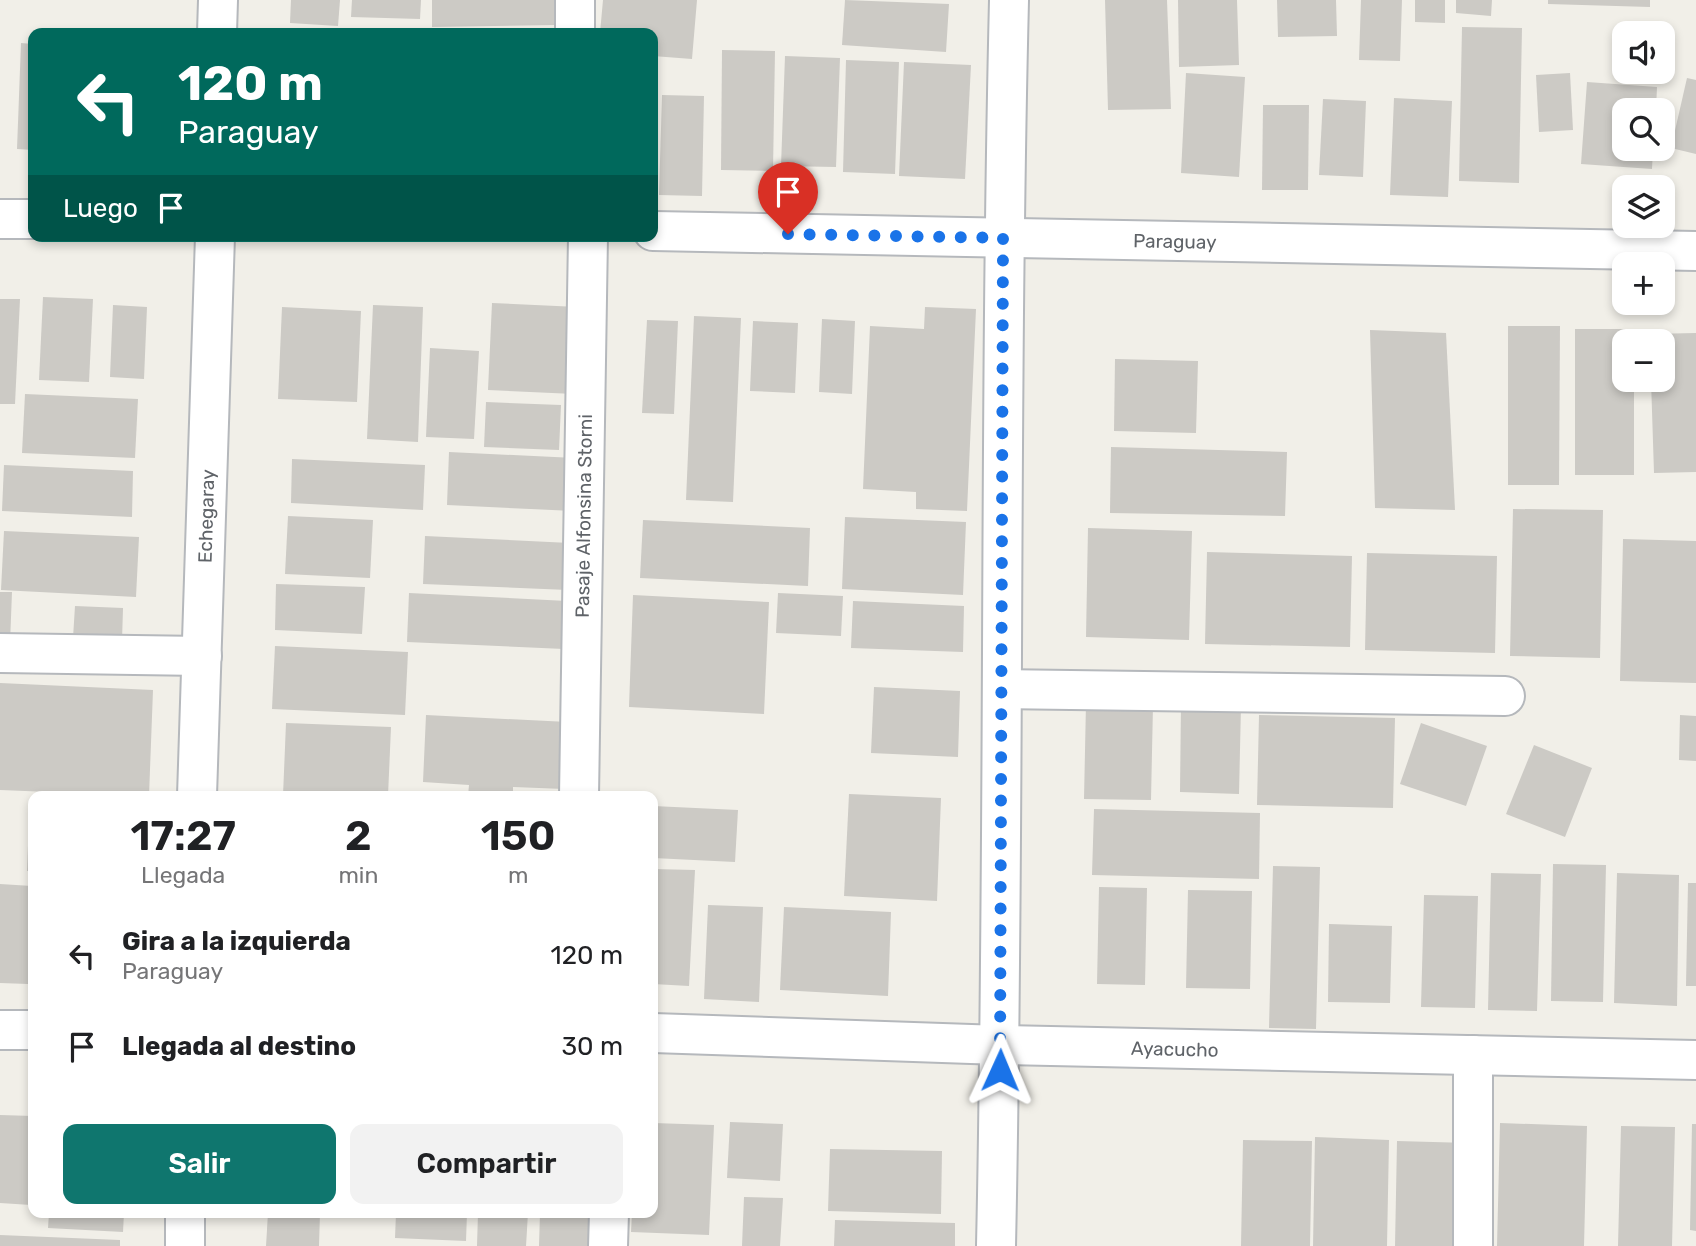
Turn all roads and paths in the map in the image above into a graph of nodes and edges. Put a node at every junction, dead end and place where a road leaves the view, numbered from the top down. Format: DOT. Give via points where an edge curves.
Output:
graph roads {
  1 [pos="218,0"];
  2 [pos="575,0"];
  3 [pos="1009,0"];
  4 [pos="217,28"];
  5 [pos="575,28"];
  6 [pos="0,219"];
  7 [pos="28,219"];
  8 [pos="658,231"];
  9 [pos="1003,238"];
  10 [pos="215,242"];
  11 [pos="588,242"];
  12 [pos="1696,251"];
  13 [pos="0,653"];
  14 [pos="202,656"];
  15 [pos="1002,689"];
  16 [pos="1505,696"];
  17 [pos="197,791"];
  18 [pos="579,791"];
  19 [pos="0,1030"];
  20 [pos="28,1030"];
  21 [pos="658,1033"];
  22 [pos="1000,1045"];
  23 [pos="1473,1055"];
  24 [pos="1696,1060"];
  25 [pos="185,1218"];
  26 [pos="609,1218"];
  27 [pos="185,1246"];
  28 [pos="608,1246"];
  29 [pos="996,1246"];
  30 [pos="1473,1246"];
  1 -- 4 [label="street"];
  2 -- 5 [label="street"];
  3 -- 9 [label="street"];
  6 -- 7 [label="street"];
  8 -- 9 [label="street, Paraguay"];
  9 -- 12 [label="street, Paraguay"];
  9 -- 15 [label="street"];
  10 -- 14 [label="street, Echegaray"];
  11 -- 18 [label="street, Pasaje Alfonsina Storni"];
  13 -- 14 [label="street"];
  14 -- 17 [label="street, Echegaray"];
  15 -- 16 [label="street"];
  15 -- 22 [label="street"];
  19 -- 20 [label="street"];
  21 -- 22 [label="street, Ayacucho"];
  22 -- 23 [label="street, Ayacucho"];
  22 -- 29 [label="street"];
  23 -- 24 [label="street, Ayacucho"];
  23 -- 30 [label="street"];
  25 -- 27 [label="street"];
  26 -- 28 [label="street"];
}
